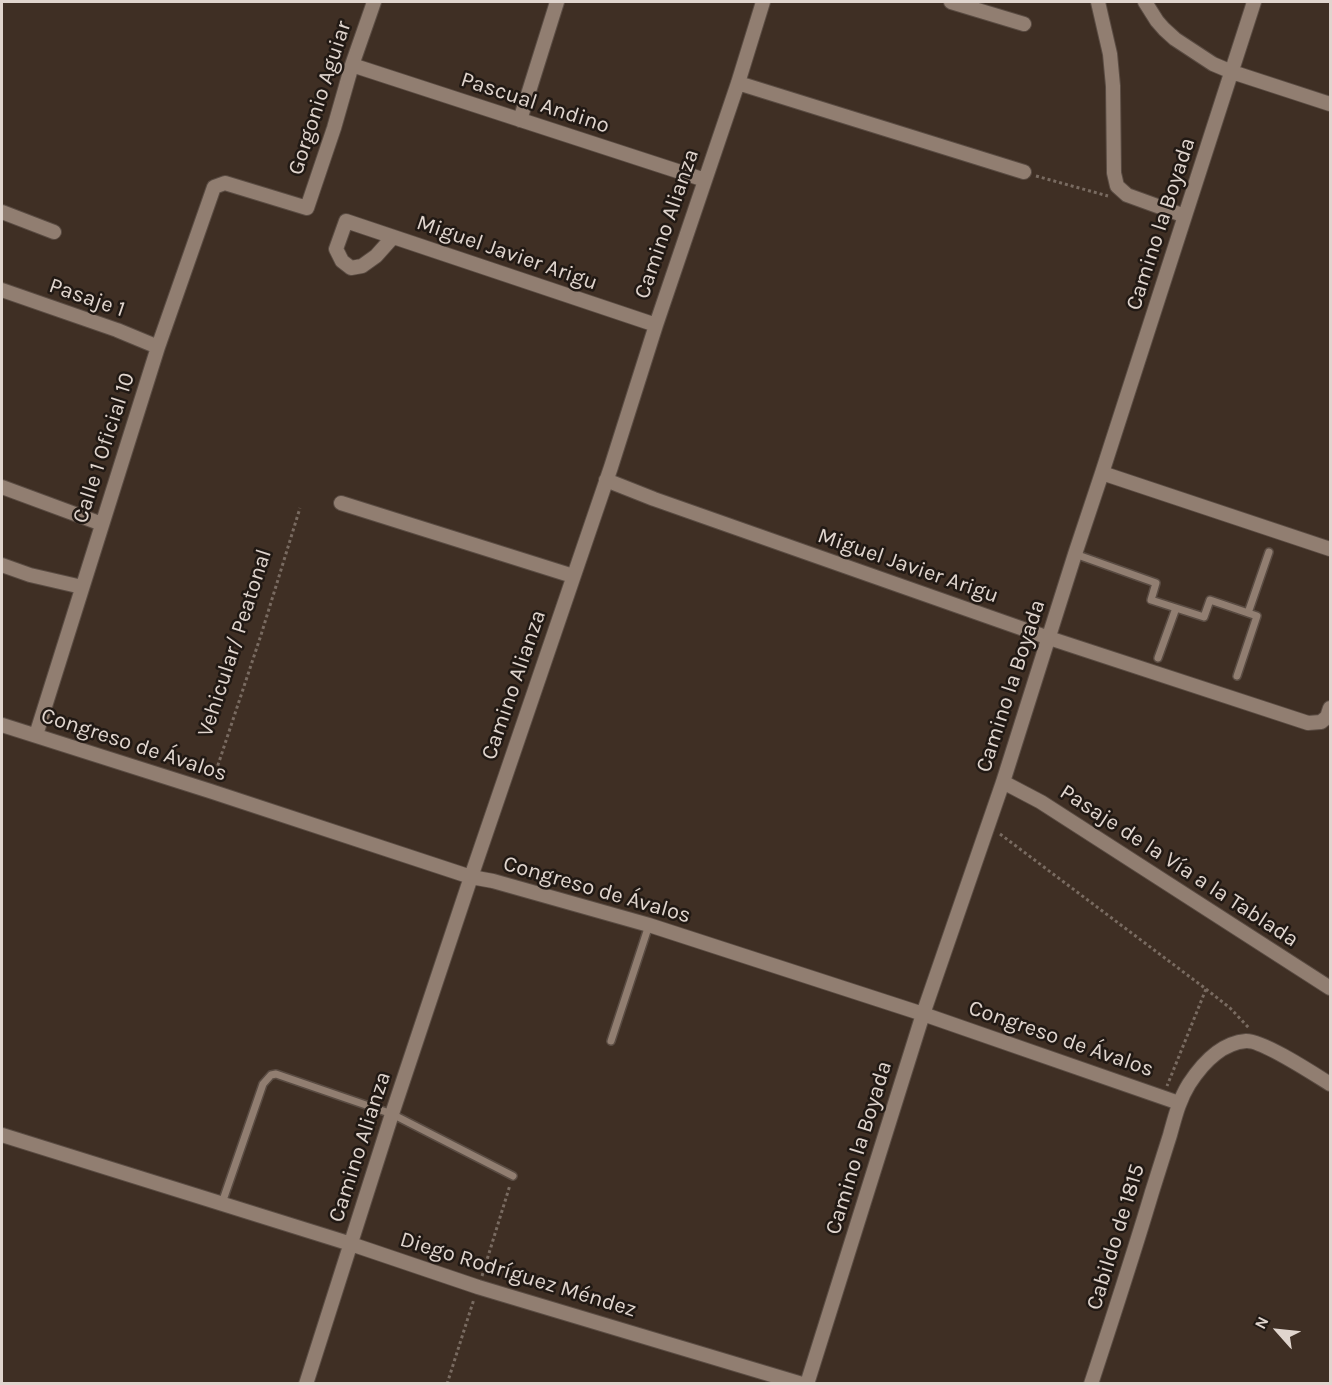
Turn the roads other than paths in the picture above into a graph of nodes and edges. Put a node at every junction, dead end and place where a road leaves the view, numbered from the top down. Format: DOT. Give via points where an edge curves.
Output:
graph roads {
  1 [pos="374,2"];
  2 [pos="557,2"];
  3 [pos="763,2"];
  4 [pos="951,2"];
  5 [pos="1098,2"];
  6 [pos="1146,2"];
  7 [pos="1254,2"];
  8 [pos="1024,24"];
  9 [pos="352,65"];
  10 [pos="1232,72"];
  11 [pos="738,83"];
  12 [pos="1330,104"];
  13 [pos="520,120"];
  14 [pos="1024,172"];
  15 [pos="705,180"];
  16 [pos="225,183"];
  17 [pos="2,212"];
  18 [pos="1185,216"];
  19 [pos="54,232"];
  20 [pos="393,237"];
  21 [pos="2,290"];
  22 [pos="656,325"];
  23 [pos="158,347"];
  24 [pos="1102,473"];
  25 [pos="606,480"];
  26 [pos="2,487"];
  27 [pos="341,503"];
  28 [pos="102,524"];
  29 [pos="1330,549"];
  30 [pos="1269,552"];
  31 [pos="1075,554"];
  32 [pos="2,565"];
  33 [pos="573,576"];
  34 [pos="82,587"];
  35 [pos="1176,608"];
  36 [pos="1248,614"];
  37 [pos="1049,638"];
  38 [pos="1158,658"];
  39 [pos="1237,676"];
  40 [pos="1330,709"];
  41 [pos="2,725"];
  42 [pos="36,735"];
  43 [pos="1003,782"];
  44 [pos="471,877"];
  45 [pos="649,924"];
  46 [pos="1330,988"];
  47 [pos="923,1014"];
  48 [pos="611,1041"];
  49 [pos="1330,1084"];
  50 [pos="1179,1103"];
  51 [pos="392,1114"];
  52 [pos="2,1134"];
  53 [pos="513,1176"];
  54 [pos="222,1203"];
  55 [pos="351,1244"];
  56 [pos="306,1383"];
  57 [pos="805,1383"];
  58 [pos="1091,1383"];
  1 -- 9 [label="street, Gorgonio Aguiar"];
  2 -- 13 [label="street"];
  3 -- 11 [label="street, Camino Alianza"];
  4 -- 8 [label="street"];
  5 -- 18 [label="street" via="1110,54 1117,186 1127,195"];
  6 -- 10 [label="street" via="1156,21 1175,39"];
  7 -- 10 [label="street, Camino la Boyada"];
  9 -- 13 [label="street, Pascual Andino"];
  9 -- 16 [label="street, Gorgonio Aguiar" via="307,208"];
  10 -- 12 [label="street"];
  10 -- 18 [label="street, Camino la Boyada"];
  11 -- 14 [label="street"];
  11 -- 15 [label="street, Camino Alianza"];
  13 -- 15 [label="street, Pascual Andino"];
  15 -- 22 [label="street, Camino Alianza"];
  16 -- 23 [label="street, Calle 1 Oficial 10" via="214,187"];
  17 -- 19 [label="street"];
  18 -- 24 [label="street, Camino la Boyada"];
  20 -- 20 [label="street, Miguel Javier Arigu" via="362,266 351,267 342,261 336,249 346,221"];
  20 -- 22 [label="street, Miguel Javier Arigu"];
  21 -- 23 [label="street, Pasaje 1"];
  22 -- 25 [label="street, Camino Alianza"];
  23 -- 28 [label="street, Calle 1 Oficial 10"];
  24 -- 29 [label="street"];
  24 -- 31 [label="street, Camino la Boyada"];
  25 -- 33 [label="street, Camino Alianza"];
  25 -- 37 [label="street, Miguel Javier Arigu"];
  26 -- 28 [label="street"];
  27 -- 33 [label="street"];
  28 -- 34 [label="street, Calle 1 Oficial 10"];
  30 -- 36 [label="lane"];
  31 -- 35 [label="lane" via="1156,583 1151,600"];
  31 -- 37 [label="street, Camino la Boyada"];
  32 -- 34 [label="street"];
  33 -- 44 [label="street, Camino Alianza"];
  34 -- 42 [label="street, Calle 1 Oficial 10"];
  35 -- 36 [label="lane" via="1204,617 1210,600"];
  35 -- 38 [label="lane"];
  36 -- 39 [label="lane" via="1257,616"];
  37 -- 40 [label="street, Miguel Javier Arigu" via="1308,723 1321,722"];
  37 -- 43 [label="street, Camino la Boyada"];
  41 -- 42 [label="street, Congreso de Ávalos"];
  42 -- 44 [label="street, Congreso de Ávalos"];
  43 -- 46 [label="street, Pasaje de la Vía a la Tablada" via="1051,808"];
  43 -- 47 [label="street, Camino la Boyada"];
  44 -- 45 [label="street, Congreso de Ávalos"];
  44 -- 51 [label="street, Camino Alianza"];
  45 -- 47 [label="street, Congreso de Ávalos"];
  45 -- 48 [label="lane"];
  47 -- 50 [label="street, Congreso de Ávalos"];
  47 -- 57 [label="street, Camino la Boyada"];
  49 -- 50 [label="street, Cabildo de 1815" via="1255,1042 1240,1042 1214,1054"];
  50 -- 58 [label="street, Cabildo de 1815"];
  51 -- 53 [label="lane"];
  51 -- 54 [label="lane" via="271,1075 263,1084"];
  51 -- 55 [label="street, Camino Alianza"];
  52 -- 54 [label="street, Diego Rodríguez Méndez"];
  54 -- 55 [label="street, Diego Rodríguez Méndez"];
  55 -- 56 [label="street, Camino Alianza"];
  55 -- 57 [label="street, Diego Rodríguez Méndez" via="478,1287"];
}
